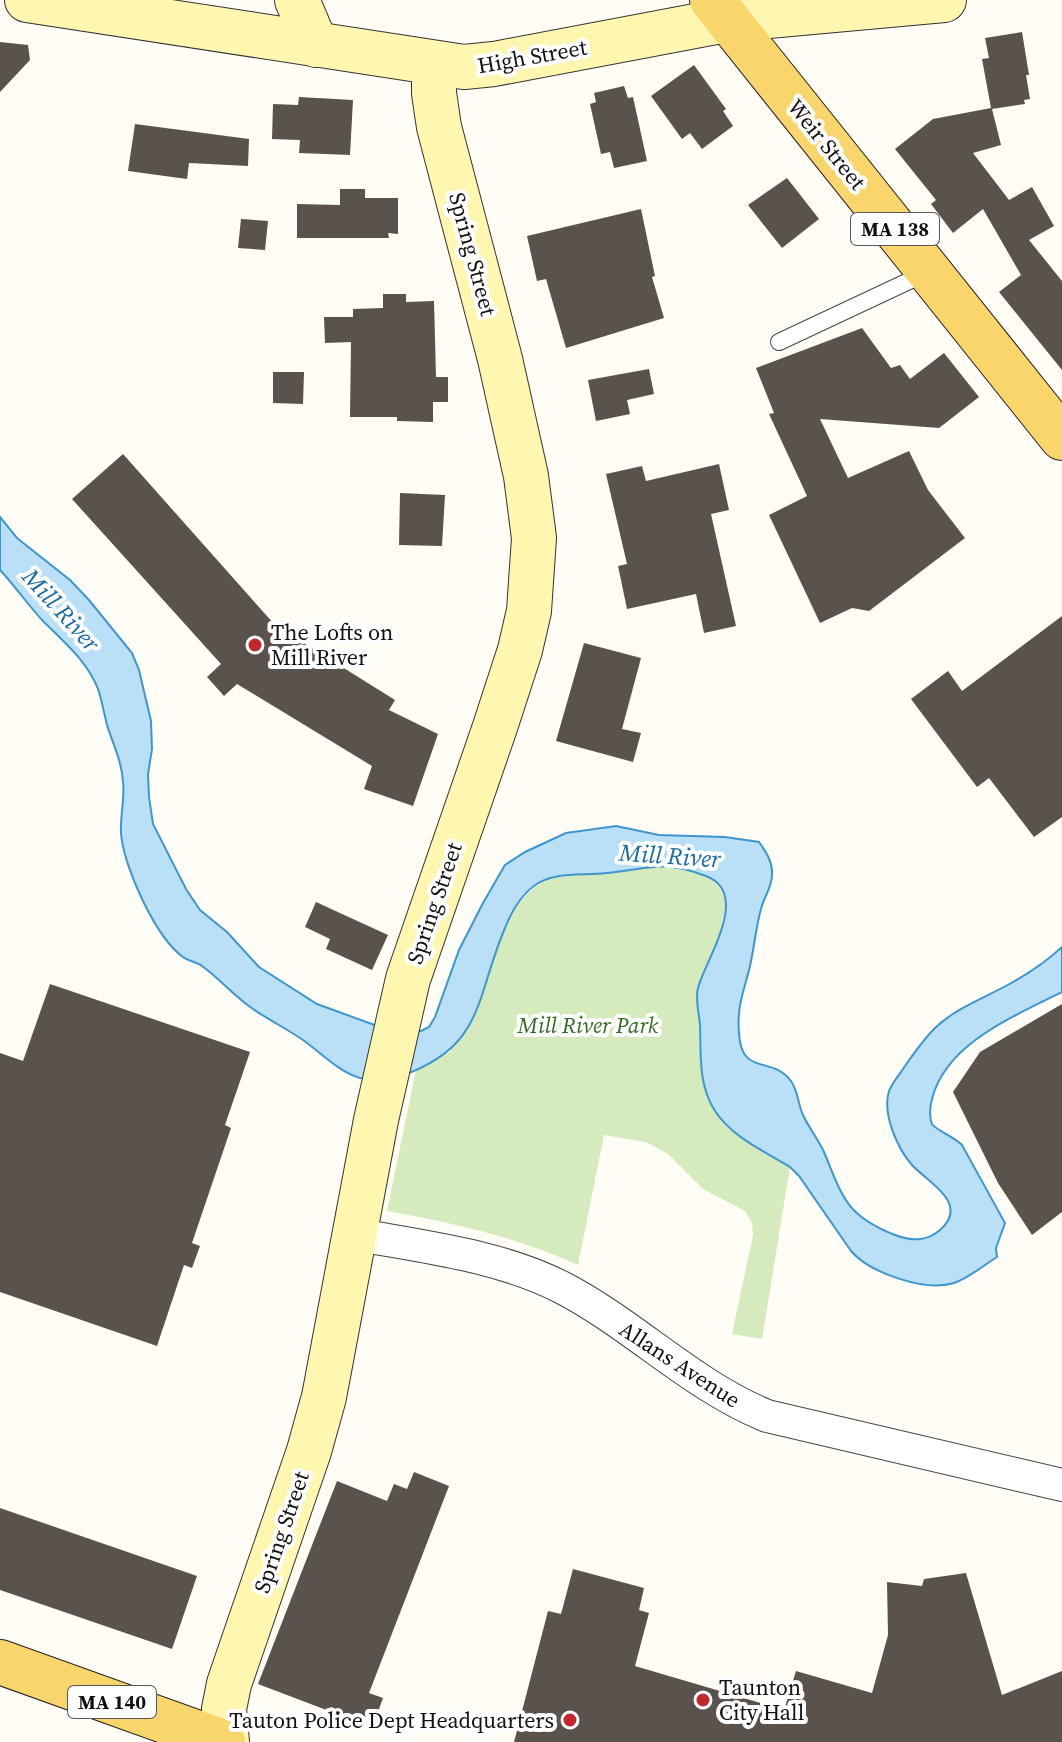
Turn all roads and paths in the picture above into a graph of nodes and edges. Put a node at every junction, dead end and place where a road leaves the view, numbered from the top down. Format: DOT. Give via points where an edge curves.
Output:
graph roads {
  1 [pos="27,0"];
  2 [pos="297,0"];
  3 [pos="944,0"];
  4 [pos="720,10"];
  5 [pos="316,45"];
  6 [pos="434,63"];
  7 [pos="929,272"];
  8 [pos="779,342"];
  9 [pos="1062,438"];
  10 [pos="354,1234"];
  11 [pos="1062,1485"];
  12 [pos="0,1662"];
  13 [pos="225,1742"];
  1 -- 5 [label="main road, High Street"];
  2 -- 5 [label="main road"];
  3 -- 4 [label="main road, High Street"];
  4 -- 6 [label="main road, High Street" via="494,64"];
  4 -- 7 [label="main road, Weir Street / MA 138"];
  5 -- 6 [label="main road, High Street"];
  6 -- 10 [label="main road, Spring Street" via="439,127 524,465 534,556 520,650 404,993"];
  7 -- 8 [label="lane"];
  7 -- 9 [label="main road, Weir Street / MA 138"];
  10 -- 11 [label="street, Allans Avenue" via="487,1261 545,1279 727,1398 767,1416"];
  10 -- 13 [label="main road, Spring Street" via="317,1423 229,1684"];
  12 -- 13 [label="main road, MA 140"];
}
